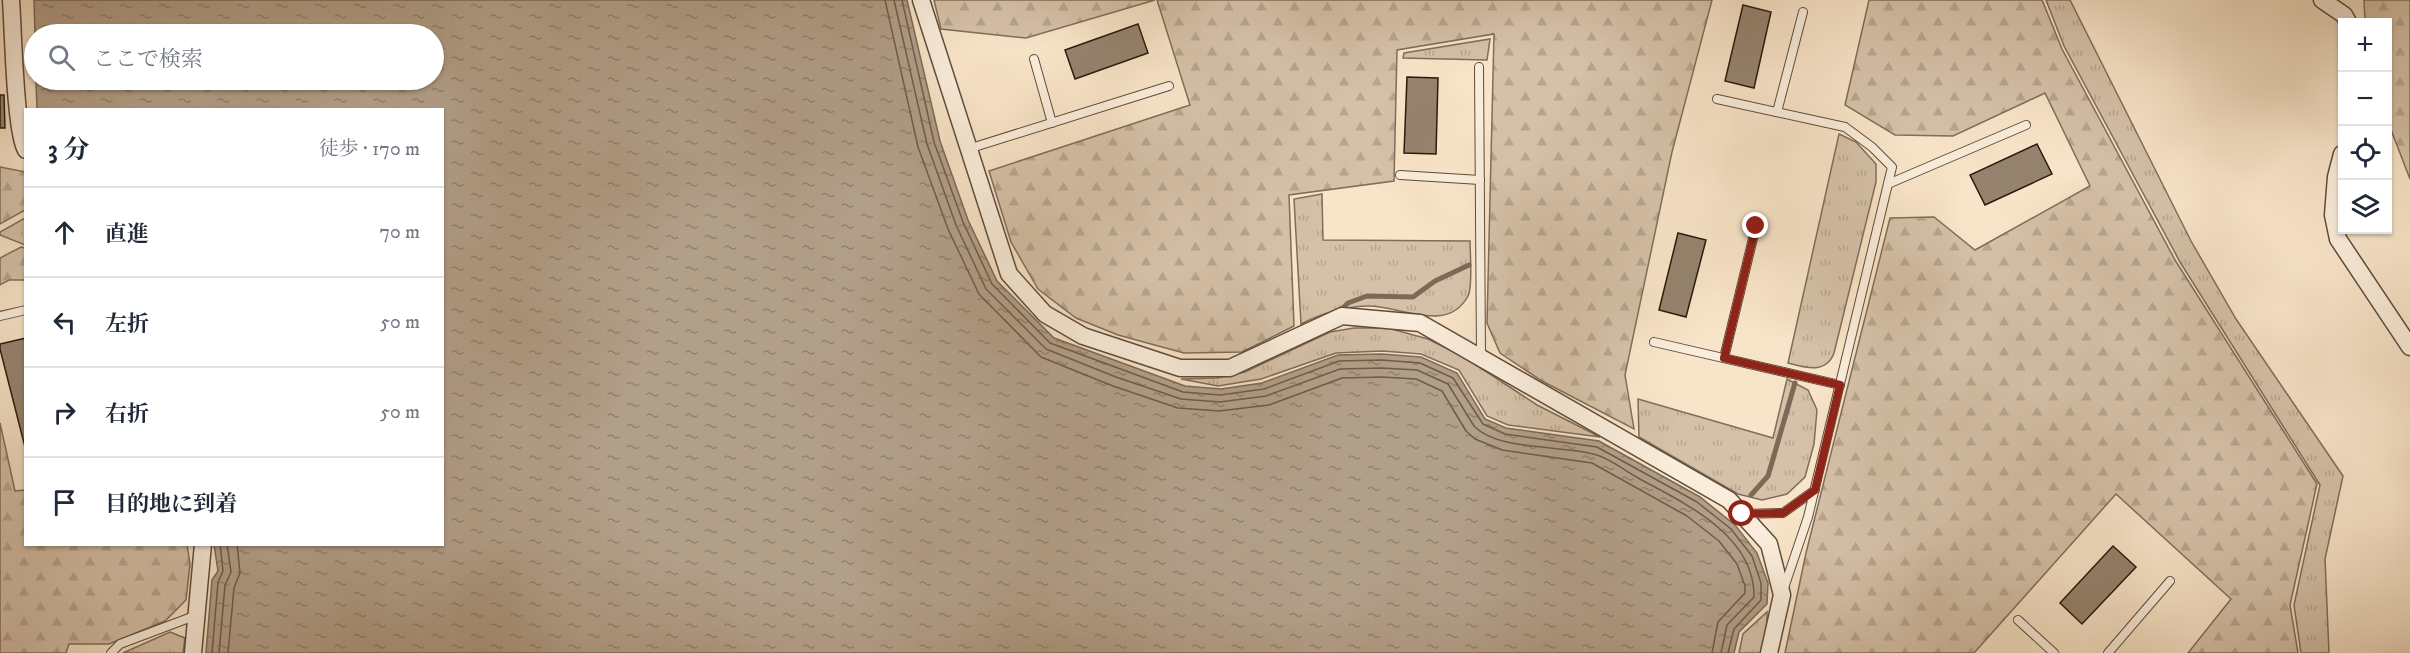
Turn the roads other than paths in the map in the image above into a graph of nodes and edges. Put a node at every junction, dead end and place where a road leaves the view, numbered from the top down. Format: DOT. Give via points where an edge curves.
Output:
graph roads {
  1 [pos="11,0"];
  2 [pos="921,0"];
  3 [pos="2322,0"];
  4 [pos="1803,12"];
  5 [pos="2346,18"];
  6 [pos="1034,59"];
  7 [pos="1479,67"];
  8 [pos="1169,86"];
  9 [pos="1717,99"];
  10 [pos="1777,112"];
  11 [pos="1052,123"];
  12 [pos="2026,125"];
  13 [pos="24,147"];
  14 [pos="968,149"];
  15 [pos="2338,170"];
  16 [pos="1400,176"];
  17 [pos="1480,180"];
  18 [pos="1888,184"];
  19 [pos="1756,226"];
  20 [pos="24,310"];
  21 [pos="0,316"];
  22 [pos="1654,342"];
  23 [pos="2410,347"];
  24 [pos="1480,356"];
  25 [pos="1724,358"];
  26 [pos="1840,385"];
  27 [pos="1815,490"];
  28 [pos="1742,514"];
  29 [pos="203,546"];
  30 [pos="2170,581"];
  31 [pos="1782,594"];
  32 [pos="197,615"];
  33 [pos="2018,620"];
  34 [pos="111,653"];
  35 [pos="193,653"];
  36 [pos="1769,653"];
  37 [pos="2054,653"];
  38 [pos="2108,653"];
  1 -- 13 [label="street"];
  2 -- 14 [label="street"];
  3 -- 5 [label="street"];
  4 -- 10 [label="lane"];
  6 -- 11 [label="lane"];
  7 -- 17 [label="lane"];
  8 -- 11 [label="lane"];
  9 -- 10 [label="lane"];
  10 -- 18 [label="lane" via="1845,127 1892,167"];
  11 -- 14 [label="lane"];
  12 -- 18 [label="lane"];
  14 -- 24 [label="street" via="1008,274 1045,315 1083,336 1180,368 1230,368 1342,316 1420,323"];
  15 -- 23 [label="street" via="2333,215 2338,239"];
  16 -- 17 [label="lane"];
  17 -- 24 [label="lane"];
  18 -- 26 [label="lane"];
  19 -- 25 [label="lane"];
  20 -- 21 [label="lane"];
  22 -- 25 [label="lane"];
  24 -- 28 [label="street" via="1730,500"];
  25 -- 26 [label="lane"];
  26 -- 27 [label="lane"];
  27 -- 28 [label="lane" via="1783,513"];
  27 -- 31 [label="lane"];
  28 -- 31 [label="street" via="1769,544"];
  29 -- 32 [label="street"];
  30 -- 38 [label="lane"];
  31 -- 36 [label="street"];
  32 -- 34 [label="lane" via="120,644"];
  32 -- 35 [label="street"];
  33 -- 37 [label="lane"];
}
